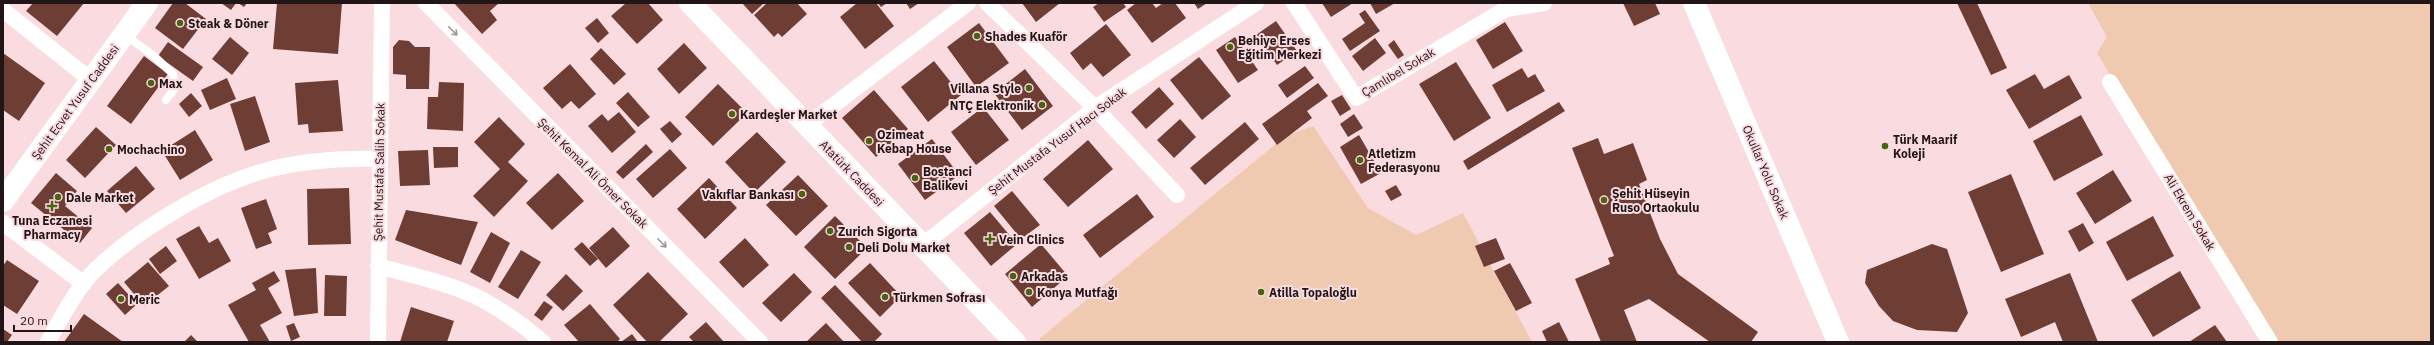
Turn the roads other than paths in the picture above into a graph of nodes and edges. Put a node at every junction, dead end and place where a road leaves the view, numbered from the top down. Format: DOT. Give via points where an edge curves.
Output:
graph roads {
  1 [pos="147,3"];
  2 [pos="382,3"];
  3 [pos="426,3"];
  4 [pos="690,3"];
  5 [pos="968,3"];
  6 [pos="988,3"];
  7 [pos="1256,3"];
  8 [pos="1294,3"];
  9 [pos="1544,3"];
  10 [pos="1694,3"];
  11 [pos="3,10"];
  12 [pos="125,34"];
  13 [pos="92,81"];
  14 [pos="2110,82"];
  15 [pos="166,100"];
  16 [pos="1095,108"];
  17 [pos="806,126"];
  18 [pos="380,159"];
  19 [pos="1177,195"];
  20 [pos="3,201"];
  21 [pos="3,223"];
  22 [pos="923,245"];
  23 [pos="378,266"];
  24 [pos="84,284"];
  25 [pos="48,342"];
  26 [pos="378,342"];
  27 [pos="542,342"];
  28 [pos="760,342"];
  29 [pos="1015,342"];
  30 [pos="1838,342"];
  31 [pos="2270,342"];
  1 -- 12 [label="main road, Şehit Ecvet Yusuf Caddesi"];
  2 -- 18 [label="street, Şehit Mustafa Salih Sokak"];
  3 -- 28 [label="street, Şehit Kemal Ali Ömer Sokak, one-way"];
  4 -- 17 [label="main road, Atatürk Caddesi"];
  5 -- 17 [label="street"];
  6 -- 16 [label="street"];
  7 -- 16 [label="street, Şehit Mustafa Yusuf Hacı Sokak"];
  8 -- 9 [label="street, Çamlıbel Sokak" via="1356,98 1506,9"];
  10 -- 30 [label="main road, Okullar Yolu Sokak"];
  11 -- 13 [label="street"];
  12 -- 13 [label="main road, Şehit Ecvet Yusuf Caddesi"];
  12 -- 15 [label="lane" via="173,74 175,88"];
  13 -- 20 [label="main road, Şehit Ecvet Yusuf Caddesi"];
  14 -- 31 [label="street, Ali Ekrem Sokak"];
  16 -- 19 [label="street"];
  16 -- 22 [label="street, Şehit Mustafa Yusuf Hacı Sokak"];
  17 -- 22 [label="main road, Atatürk Caddesi"];
  18 -- 23 [label="street, Şehit Mustafa Salih Sokak"];
  18 -- 24 [label="street" via="324,159 284,165 242,176 208,192 143,231 115,251"];
  21 -- 24 [label="street"];
  22 -- 29 [label="main road, Atatürk Caddesi"];
  23 -- 26 [label="street, Şehit Mustafa Salih Sokak"];
  23 -- 27 [label="street" via="481,299 516,320"];
  24 -- 25 [label="street"];
}
